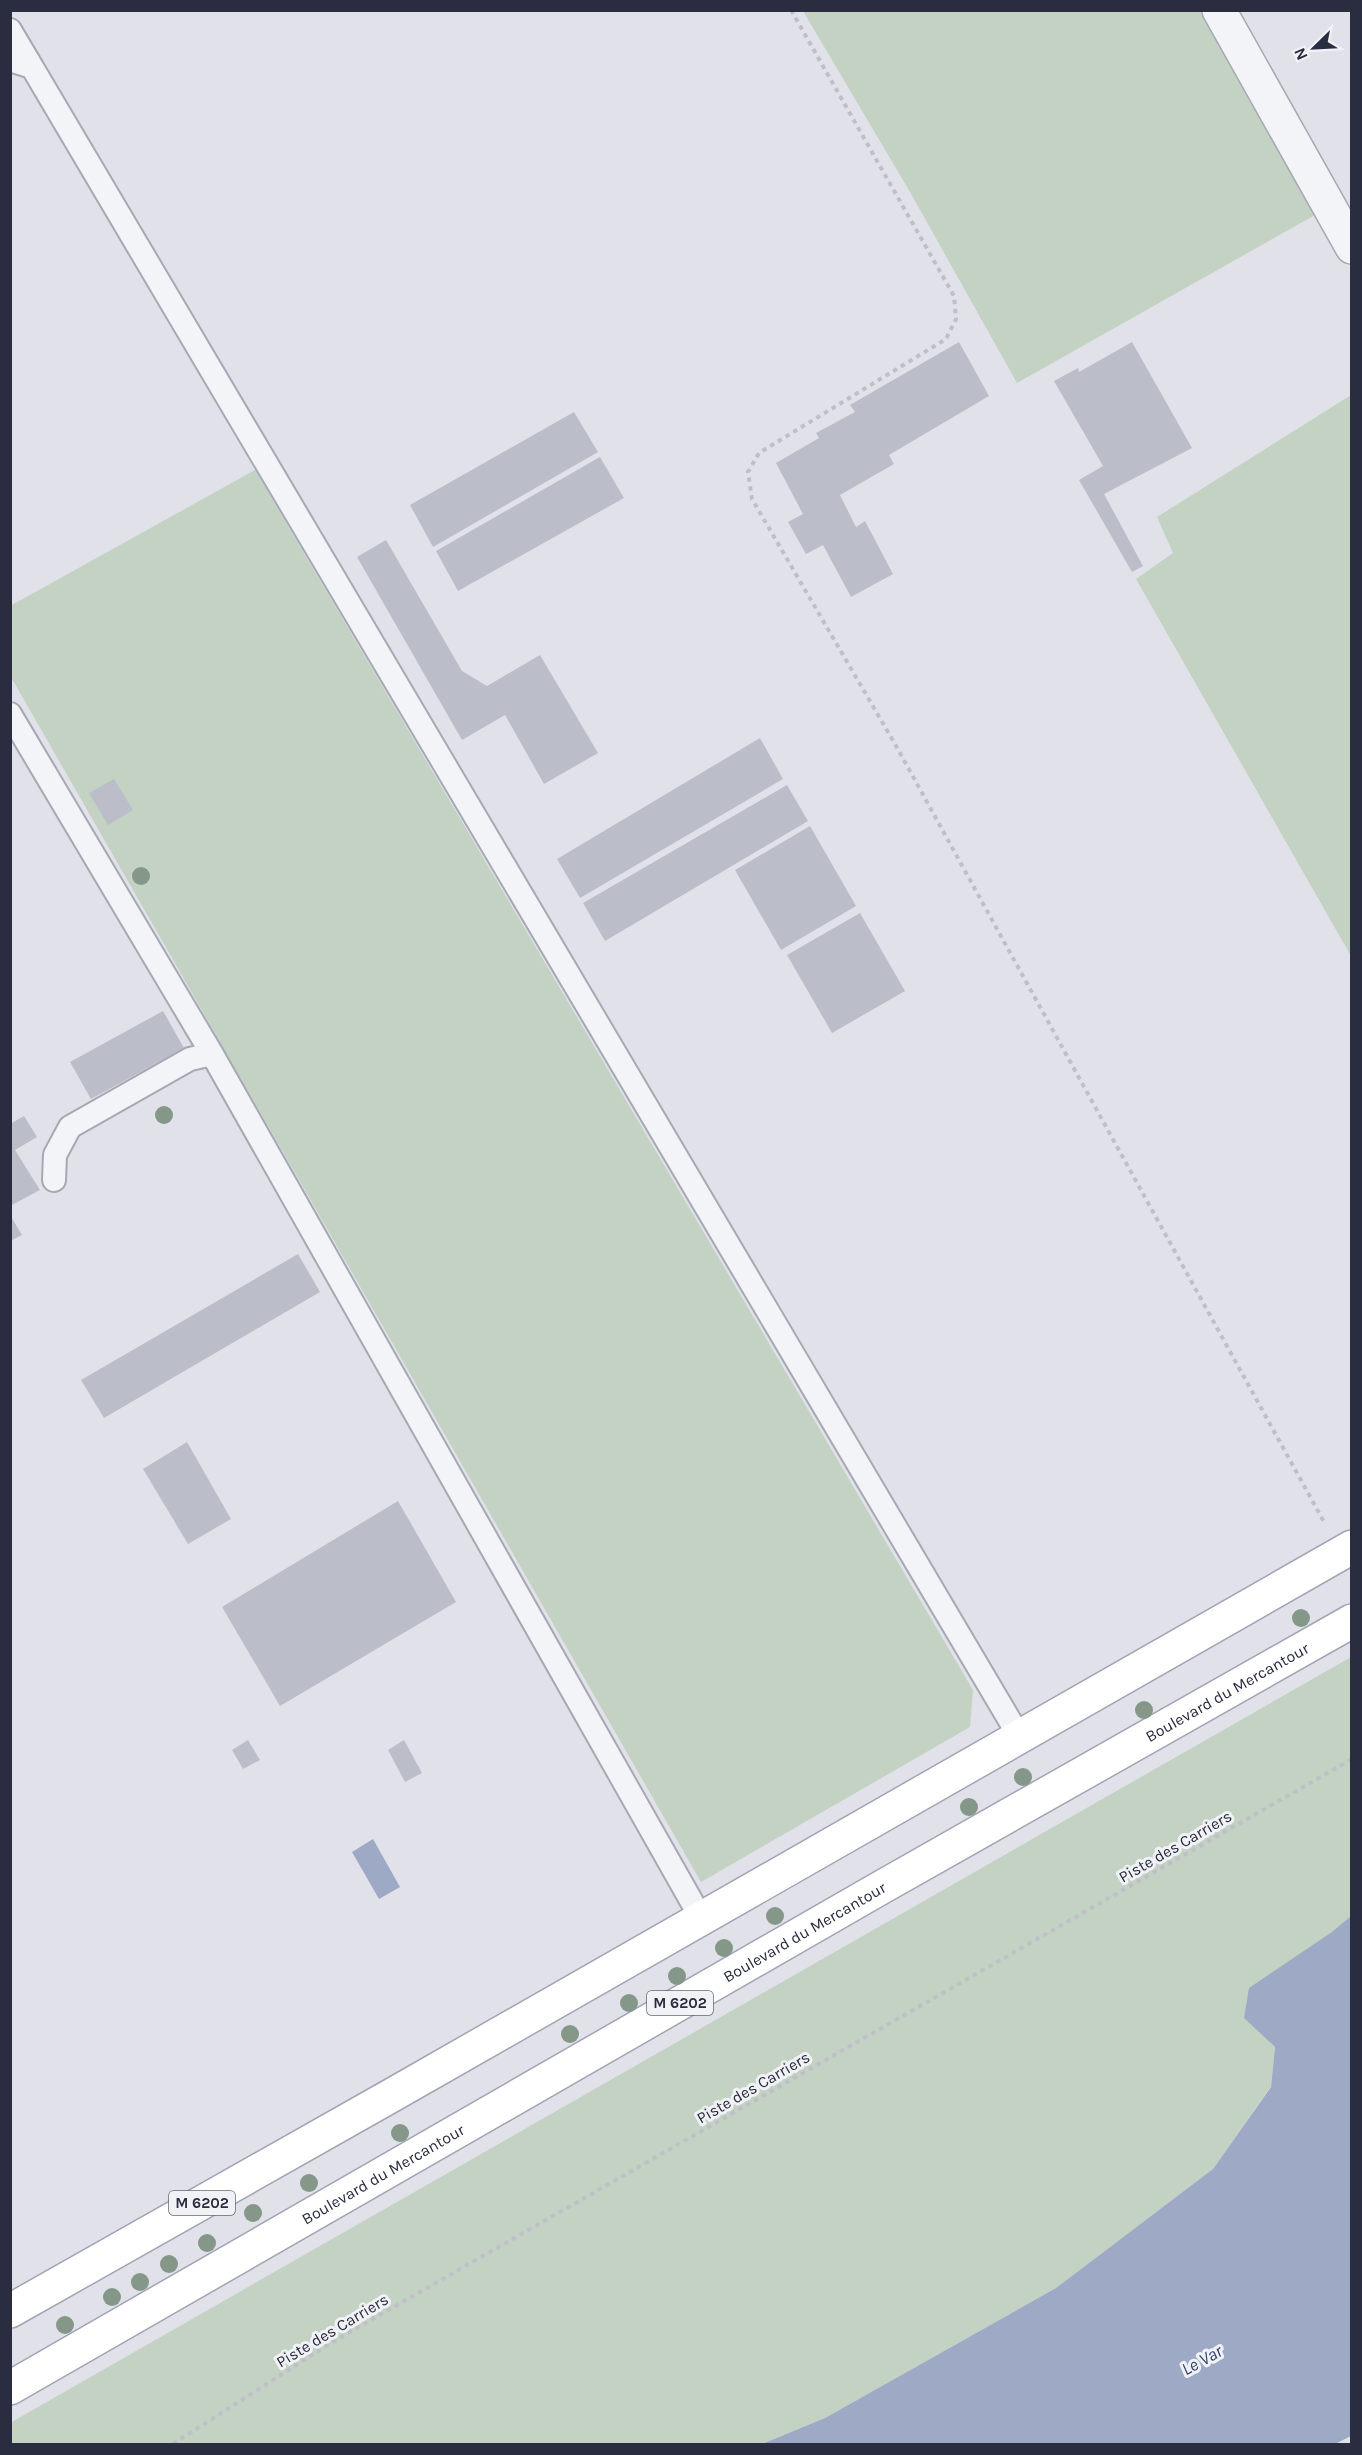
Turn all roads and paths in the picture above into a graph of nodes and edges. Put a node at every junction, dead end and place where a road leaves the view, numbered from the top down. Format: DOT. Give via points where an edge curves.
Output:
graph roads {
  1 [pos="791,10"];
  2 [pos="1219,10"];
  3 [pos="10,30"];
  4 [pos="21,64"];
  5 [pos="1352,247"];
  6 [pos="10,714"];
  7 [pos="212,1054"];
  8 [pos="54,1180"];
  9 [pos="1346,1550"];
  10 [pos="1352,1621"];
  11 [pos="1019,1736"];
  12 [pos="1352,1759"];
  13 [pos="701,1918"];
  14 [pos="10,2311"];
  15 [pos="10,2388"];
  16 [pos="173,2445"];
  1 -- 9 [label="path" via="954,296 956,319 946,339 759,453 748,471 752,499 895,744"];
  2 -- 5 [label="street"];
  3 -- 4 [label="lane"];
  4 -- 11 [label="lane"];
  6 -- 7 [label="lane"];
  7 -- 8 [label="lane" via="190,1059 70,1128 55,1155"];
  7 -- 13 [label="lane"];
  9 -- 11 [label="main road, M 6202"];
  10 -- 15 [label="main road, Boulevard du Mercantour / M 6202"];
  11 -- 13 [label="main road, M 6202"];
  12 -- 16 [label="path, Piste des Carriers" via="329,2344"];
  13 -- 14 [label="main road, M 6202"];
}
